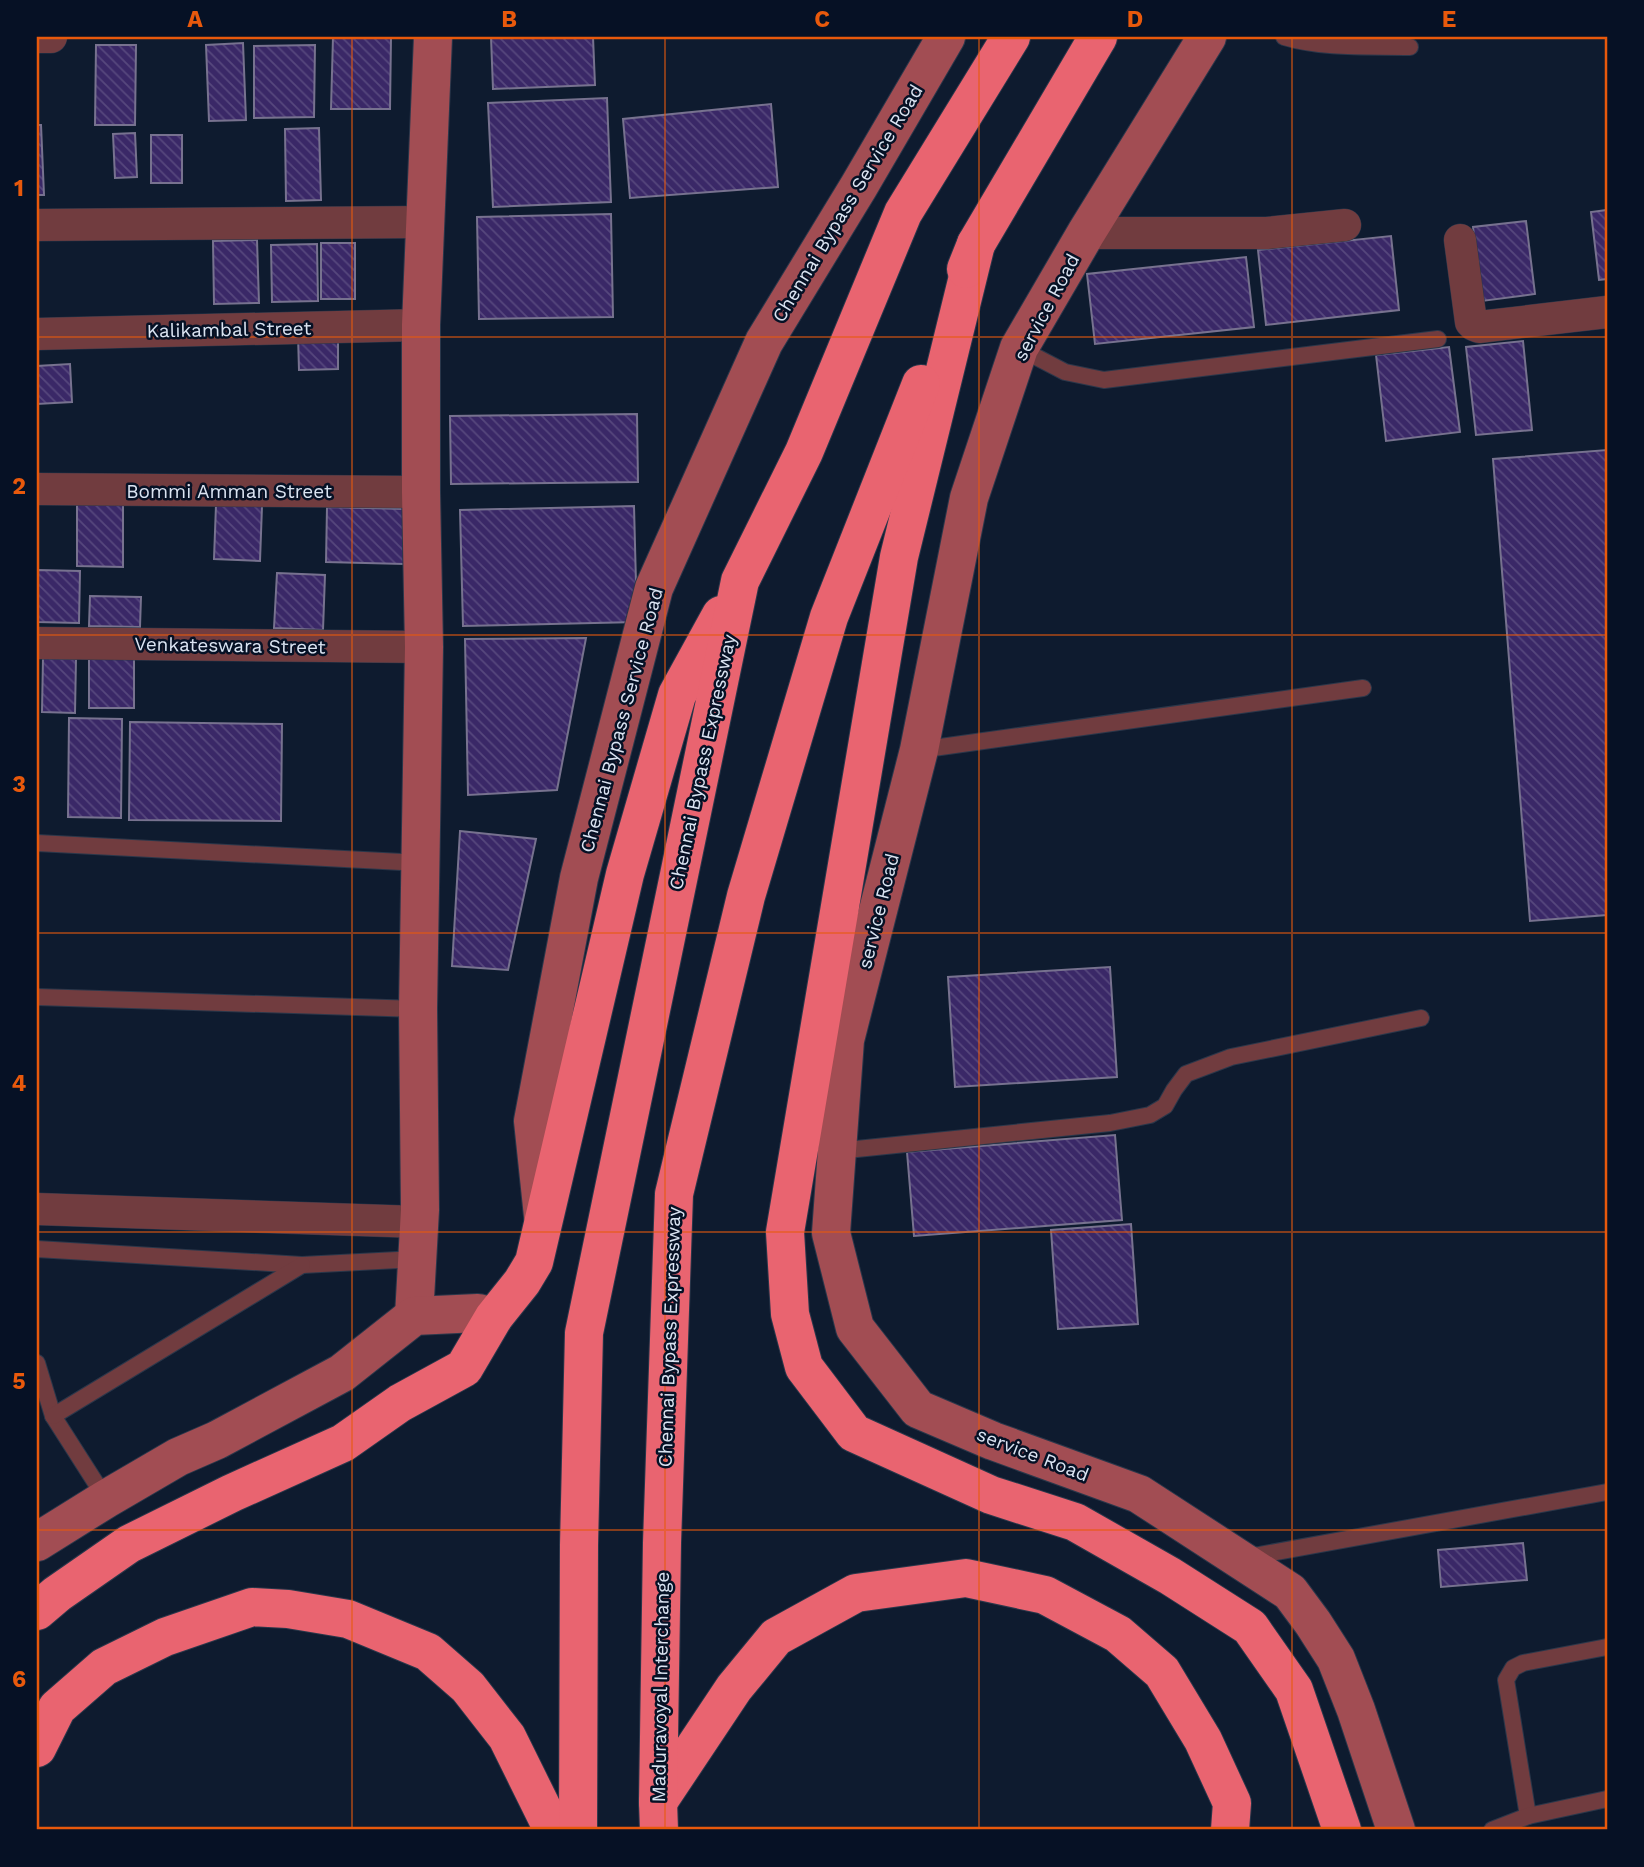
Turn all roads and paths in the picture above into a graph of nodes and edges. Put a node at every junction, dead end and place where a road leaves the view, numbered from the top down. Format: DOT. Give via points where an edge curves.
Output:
graph roads {
  1 [pos="37,37"];
  2 [pos="51,37"];
  3 [pos="432,37"];
  4 [pos="946,37"];
  5 [pos="1011,37"];
  6 [pos="1098,37"];
  7 [pos="1207,37"];
  8 [pos="1283,37"];
  9 [pos="1410,47"];
  10 [pos="425,222"];
  11 [pos="37,225"];
  12 [pos="1345,225"];
  13 [pos="1086,233"];
  14 [pos="1460,240"];
  15 [pos="976,244"];
  16 [pos="1607,312"];
  17 [pos="421,325"];
  18 [pos="37,334"];
  19 [pos="1438,339"];
  20 [pos="1019,348"];
  21 [pos="37,489"];
  22 [pos="421,492"];
  23 [pos="740,581"];
  24 [pos="37,643"];
  25 [pos="424,647"];
  26 [pos="1363,688"];
  27 [pos="919,750"];
  28 [pos="37,843"];
  29 [pos="421,863"];
  30 [pos="37,997"];
  31 [pos="418,1009"];
  32 [pos="1421,1018"];
  33 [pos="836,1151"];
  34 [pos="37,1209"];
  35 [pos="543,1218"];
  36 [pos="418,1241"];
  37 [pos="37,1249"];
  38 [pos="302,1265"];
  39 [pos="414,1315"];
  40 [pos="494,1317"];
  41 [pos="37,1363"];
  42 [pos="53,1416"];
  43 [pos="1607,1492"];
  44 [pos="106,1499"];
  45 [pos="37,1542"];
  46 [pos="662,1543"];
  47 [pos="1241,1559"];
  48 [pos="37,1611"];
  49 [pos="1607,1647"];
  50 [pos="37,1748"];
  51 [pos="1607,1799"];
  52 [pos="658,1816"];
  53 [pos="1528,1816"];
  54 [pos="553,1830"];
  55 [pos="578,1830"];
  56 [pos="1230,1830"];
  57 [pos="1342,1830"];
  58 [pos="1396,1830"];
  59 [pos="1492,1830"];
  1 -- 2 [label="street"];
  3 -- 10 [label="street"];
  4 -- 35 [label="street, Chennai Bypass Service Road" via="764,342 654,588 579,878 533,1121"];
  5 -- 23 [label="highway, Chennai Bypass Expressway" via="903,214 804,452"];
  6 -- 15 [label="highway, Chennai Bypass Expressway"];
  7 -- 13 [label="street, service Road"];
  8 -- 9 [label="lane" via="1330,45"];
  10 -- 11 [label="street"];
  10 -- 17 [label="street"];
  12 -- 13 [label="street" via="1267,233"];
  13 -- 20 [label="street, service Road"];
  14 -- 16 [label="street" via="1474,325"];
  15 -- 46 [label="highway, Chennai Bypass Expressway" via="830,617 746,896 680,1166 674,1194"];
  15 -- 57 [label="highway" via="899,557 785,1232 790,1314 804,1367 853,1433 991,1495 1075,1522 1250,1627 1294,1690"];
  17 -- 18 [label="street, Kalikambal Street"];
  17 -- 22 [label="street"];
  19 -- 20 [label="lane" via="1104,380 1065,372"];
  20 -- 27 [label="street, service Road" via="969,498"];
  21 -- 22 [label="street, Bommi Amman Street"];
  22 -- 25 [label="street"];
  23 -- 35 [label="highway" via="677,695 625,874"];
  23 -- 55 [label="highway, Chennai Bypass Expressway" via="584,1333"];
  24 -- 25 [label="street, Venkateswara Street"];
  25 -- 29 [label="street"];
  26 -- 27 [label="lane"];
  27 -- 33 [label="street, service Road" via="845,1040"];
  28 -- 29 [label="lane"];
  29 -- 31 [label="street"];
  30 -- 31 [label="lane"];
  31 -- 36 [label="street"];
  32 -- 33 [label="lane" via="1231,1057 1186,1074 1165,1106 1150,1115"];
  33 -- 47 [label="street, service Road" via="831,1233 855,1328 918,1409 1139,1494"];
  34 -- 36 [label="street"];
  35 -- 40 [label="highway" via="534,1262"];
  36 -- 38 [label="lane"];
  36 -- 39 [label="street"];
  37 -- 38 [label="lane"];
  38 -- 42 [label="lane"];
  39 -- 40 [label="street" via="478,1313"];
  39 -- 44 [label="street" via="342,1373"];
  40 -- 48 [label="highway" via="464,1368 400,1403 343,1443 128,1544"];
  41 -- 42 [label="lane"];
  42 -- 44 [label="lane"];
  43 -- 47 [label="lane"];
  44 -- 45 [label="street"];
  46 -- 52 [label="highway, Maduravoyal Interchange"];
  47 -- 58 [label="street, service Road" via="1290,1592 1336,1659"];
  49 -- 53 [label="lane" via="1523,1663 1513,1668 1506,1680"];
  50 -- 54 [label="highway" via="57,1708 104,1667 165,1637 252,1607 288,1609 348,1619 428,1652 468,1687 507,1737"];
  51 -- 53 [label="lane"];
  52 -- 56 [label="highway" via="734,1688 776,1637 856,1593 966,1578 1045,1595 1118,1634 1162,1672 1203,1740 1232,1803"];
  53 -- 59 [label="lane"];
}
